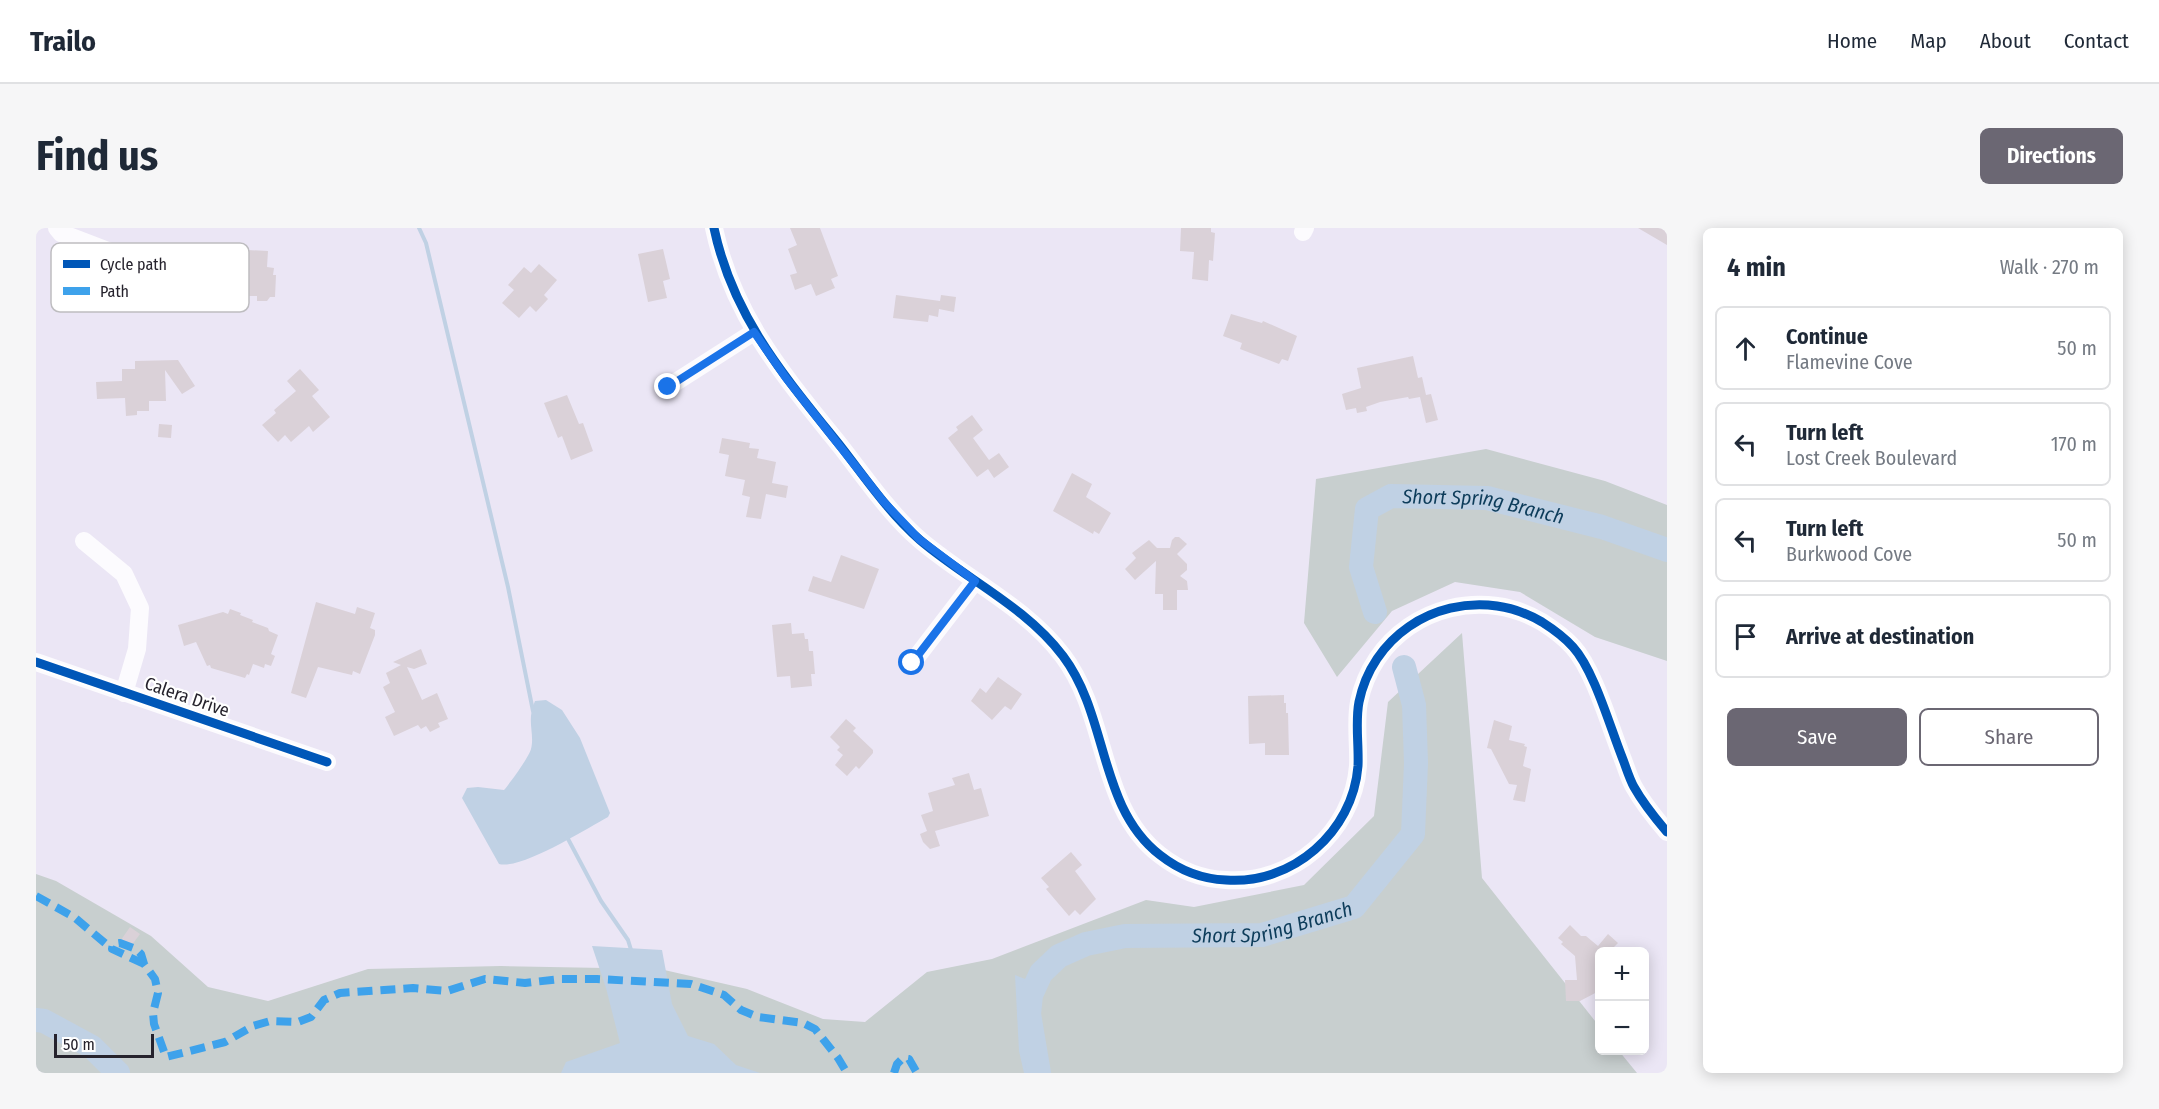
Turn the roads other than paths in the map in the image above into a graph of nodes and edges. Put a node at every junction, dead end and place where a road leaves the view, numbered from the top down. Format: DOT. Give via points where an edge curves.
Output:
graph roads {
  1 [pos="57,228"];
  2 [pos="714,228"];
  3 [pos="87,243"];
  4 [pos="754,332"];
  5 [pos="668,387"];
  6 [pos="84,541"];
  7 [pos="975,581"];
  8 [pos="36,662"];
  9 [pos="912,663"];
  10 [pos="124,693"];
  11 [pos="327,762"];
  12 [pos="1667,832"];
  1 -- 3 [label="street"];
  2 -- 4 [label="street" via="733,290"];
  4 -- 5 [label="street"];
  4 -- 7 [label="street" via="883,501 919,539"];
  6 -- 10 [label="street, Calera Drive" via="124,574 140,608 137,649"];
  7 -- 9 [label="street"];
  7 -- 12 [label="street" via="1021,612 1065,658 1086,696 1118,800 1132,827 1147,846 1174,866 1203,877 1230,881 1281,872 1307,858 1324,842 1349,802 1358,769 1359,704 1366,678 1379,656 1410,624 1428,614 1477,604 1526,613 1574,648 1588,671 1632,785"];
  8 -- 10 [label="street, Calera Drive"];
  10 -- 11 [label="street, Calera Drive"];
}
